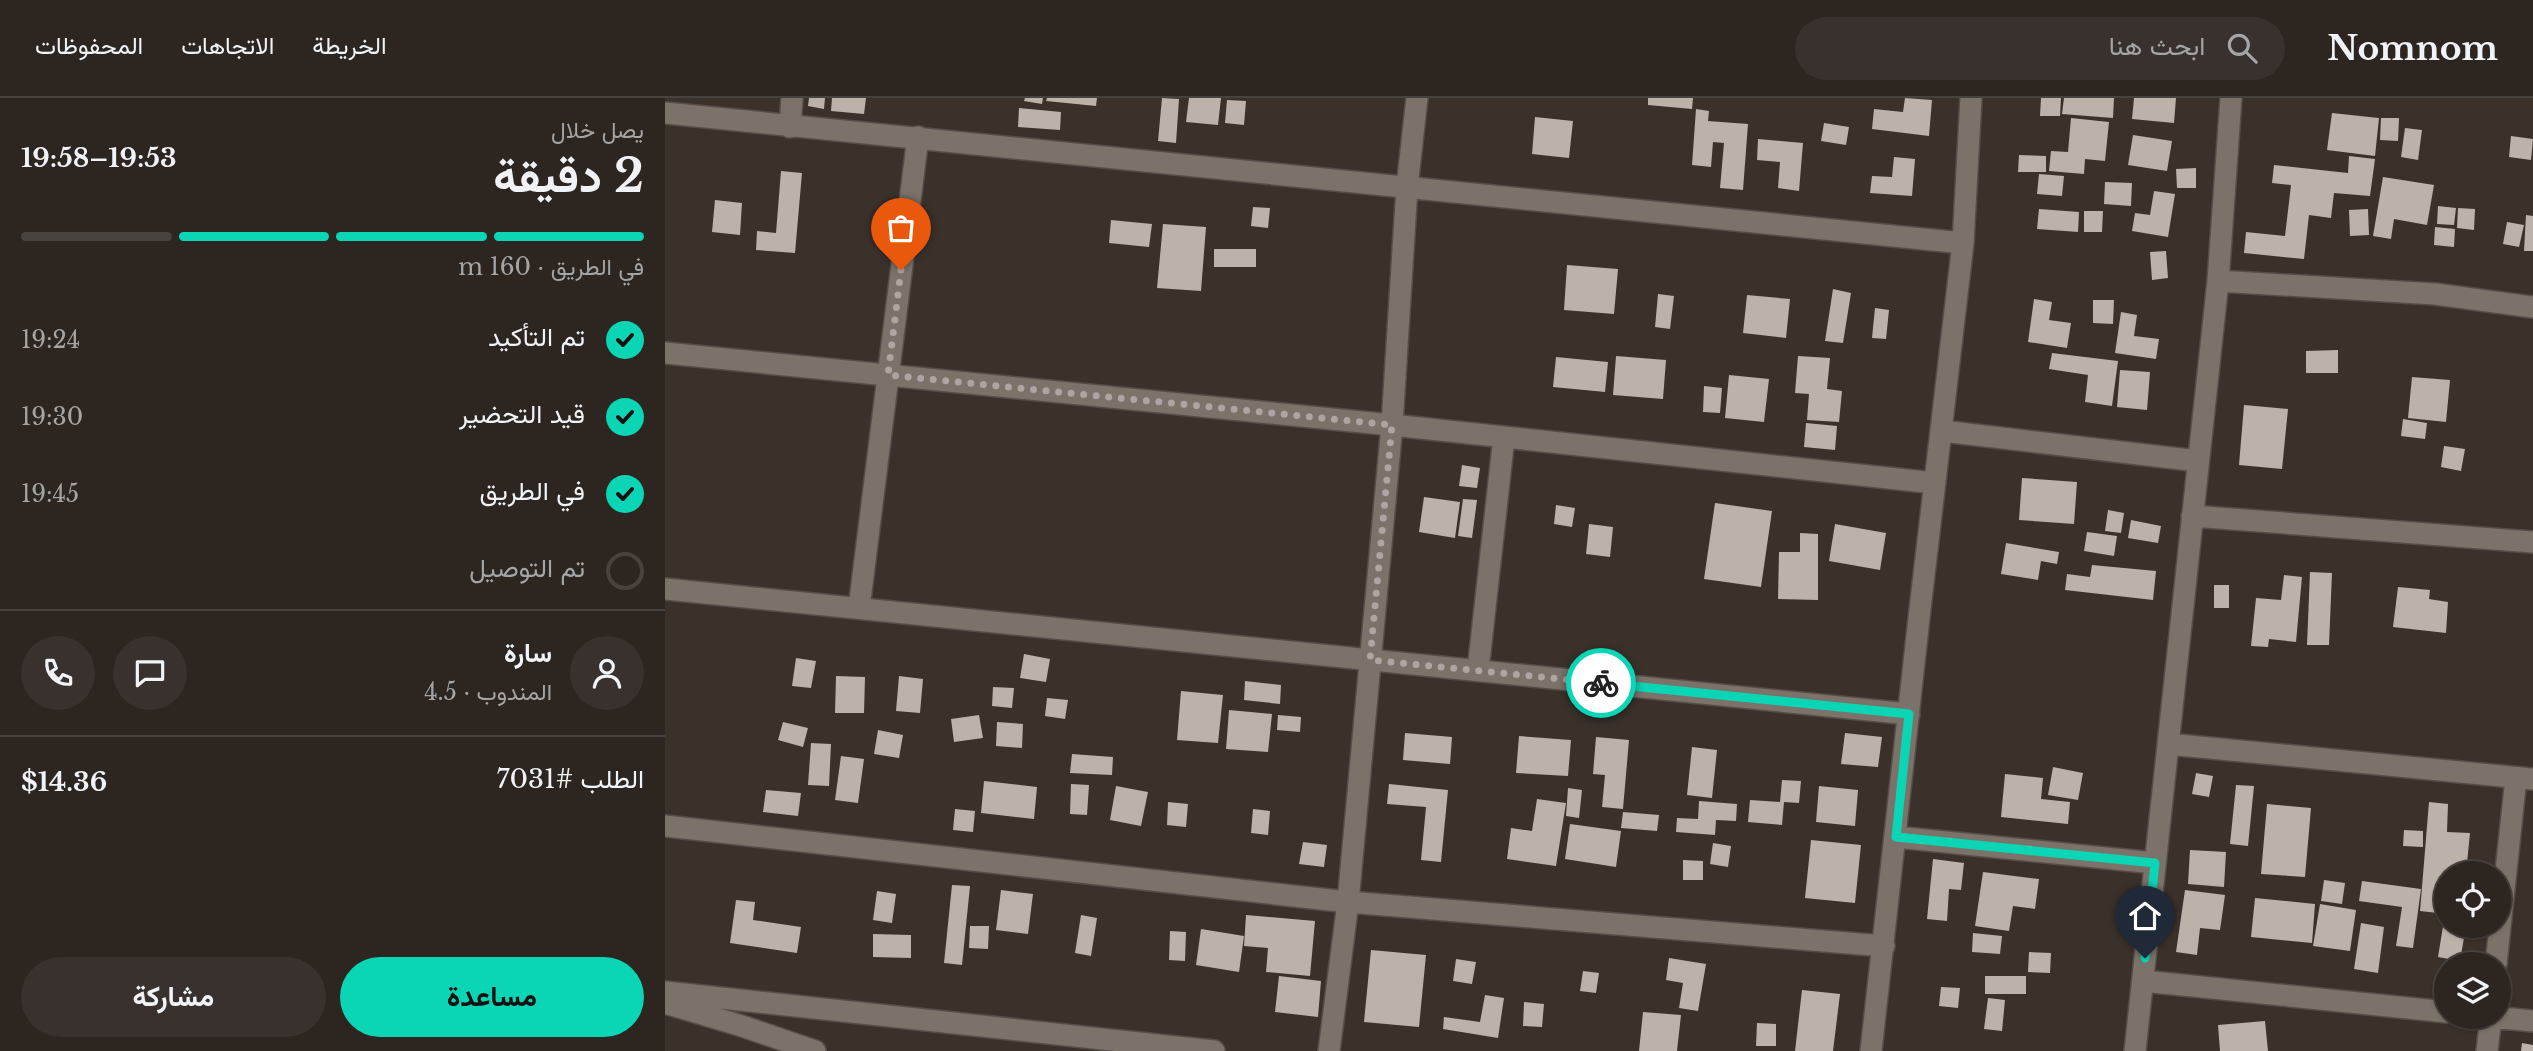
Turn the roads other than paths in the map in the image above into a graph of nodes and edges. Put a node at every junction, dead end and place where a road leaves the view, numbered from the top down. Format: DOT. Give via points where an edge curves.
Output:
graph roads {
  1 [pos="793,98"];
  2 [pos="1417,98"];
  3 [pos="1971,98"];
  4 [pos="2231,98"];
  5 [pos="665,113"];
  6 [pos="790,127"];
  7 [pos="918,137"];
  8 [pos="1407,187"];
  9 [pos="1963,243"];
  10 [pos="2218,281"];
  11 [pos="2533,307"];
  12 [pos="665,353"];
  13 [pos="888,375"];
  14 [pos="1392,425"];
  15 [pos="1942,431"];
  16 [pos="1504,437"];
  17 [pos="2199,461"];
  18 [pos="1935,483"];
  19 [pos="2192,516"];
  20 [pos="2533,542"];
  21 [pos="665,589"];
  22 [pos="859,608"];
  23 [pos="1370,660"];
  24 [pos="1478,670"];
  25 [pos="1909,714"];
  26 [pos="2168,744"];
  27 [pos="2525,778"];
  28 [pos="665,826"];
  29 [pos="1896,837"];
  30 [pos="2155,863"];
  31 [pos="1349,902"];
  32 [pos="1884,946"];
  33 [pos="2498,952"];
  34 [pos="2143,981"];
  35 [pos="665,992"];
  36 [pos="665,1003"];
  37 [pos="2434,1011"];
  38 [pos="2511,1019"];
  39 [pos="2533,1021"];
  40 [pos="2490,1029"];
  41 [pos="815,1051"];
  42 [pos="1214,1051"];
  43 [pos="1329,1051"];
  44 [pos="1871,1051"];
  45 [pos="2135,1051"];
  46 [pos="2487,1051"];
  1 -- 6 [label="street"];
  2 -- 8 [label="street"];
  3 -- 9 [label="street"];
  4 -- 10 [label="street"];
  5 -- 6 [label="street"];
  6 -- 7 [label="street"];
  7 -- 8 [label="street"];
  7 -- 13 [label="street"];
  8 -- 9 [label="street"];
  8 -- 14 [label="street"];
  9 -- 15 [label="street"];
  10 -- 11 [label="street" via="2435,294"];
  10 -- 17 [label="street"];
  12 -- 13 [label="street"];
  13 -- 14 [label="street"];
  13 -- 22 [label="street"];
  14 -- 16 [label="street"];
  14 -- 23 [label="street"];
  15 -- 17 [label="street"];
  15 -- 18 [label="street"];
  16 -- 18 [label="street"];
  16 -- 24 [label="street"];
  17 -- 19 [label="street"];
  18 -- 25 [label="street"];
  19 -- 20 [label="street"];
  19 -- 26 [label="street"];
  21 -- 22 [label="street"];
  22 -- 23 [label="street"];
  23 -- 24 [label="street"];
  23 -- 31 [label="street"];
  24 -- 25 [label="street"];
  25 -- 29 [label="street"];
  26 -- 27 [label="street"];
  26 -- 30 [label="street"];
  27 -- 33 [label="street"];
  28 -- 31 [label="street"];
  29 -- 30 [label="street"];
  29 -- 32 [label="street"];
  30 -- 34 [label="street"];
  31 -- 32 [label="street"];
  31 -- 43 [label="street"];
  32 -- 44 [label="street"];
  34 -- 37 [label="street"];
  34 -- 45 [label="street"];
  35 -- 42 [label="street"];
  36 -- 41 [label="street"];
  38 -- 39 [label="street"];
  40 -- 46 [label="street"];
}
